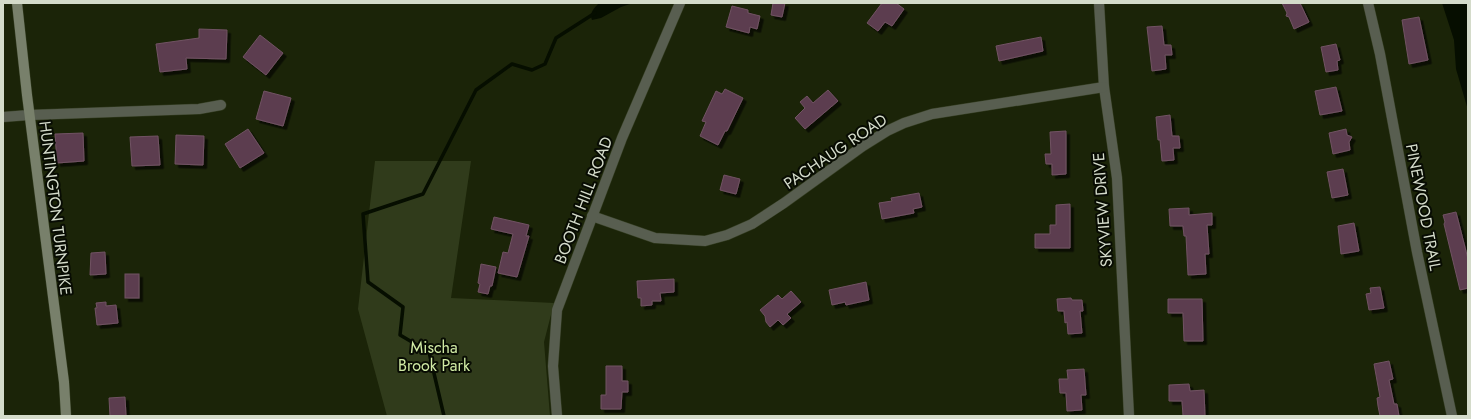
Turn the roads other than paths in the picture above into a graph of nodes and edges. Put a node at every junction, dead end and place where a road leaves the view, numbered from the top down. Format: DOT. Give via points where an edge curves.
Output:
graph roads {
  1 [pos="17,3"];
  2 [pos="680,3"];
  3 [pos="1099,3"];
  4 [pos="1368,3"];
  5 [pos="1104,87"];
  6 [pos="221,105"];
  7 [pos="29,115"];
  8 [pos="3,117"];
  9 [pos="592,216"];
  10 [pos="66,416"];
  11 [pos="556,416"];
  12 [pos="1129,416"];
  13 [pos="1452,416"];
  1 -- 7 [label="main road, HUNTINGTON TURNPIKE"];
  2 -- 9 [label="street, BOOTH HILL ROAD" via="622,138"];
  3 -- 5 [label="street, SKYVIEW DRIVE"];
  4 -- 13 [label="street, PINEWOOD TRAIL"];
  5 -- 9 [label="street, PACHAUG ROAD" via="932,114 904,123 863,146 752,224 705,241 655,238"];
  5 -- 12 [label="street, SKYVIEW DRIVE" via="1117,178"];
  6 -- 7 [label="street" via="199,109"];
  7 -- 8 [label="street"];
  7 -- 10 [label="main road, HUNTINGTON TURNPIKE" via="64,382"];
  9 -- 11 [label="street, BOOTH HILL ROAD" via="557,310 553,366"];
}
